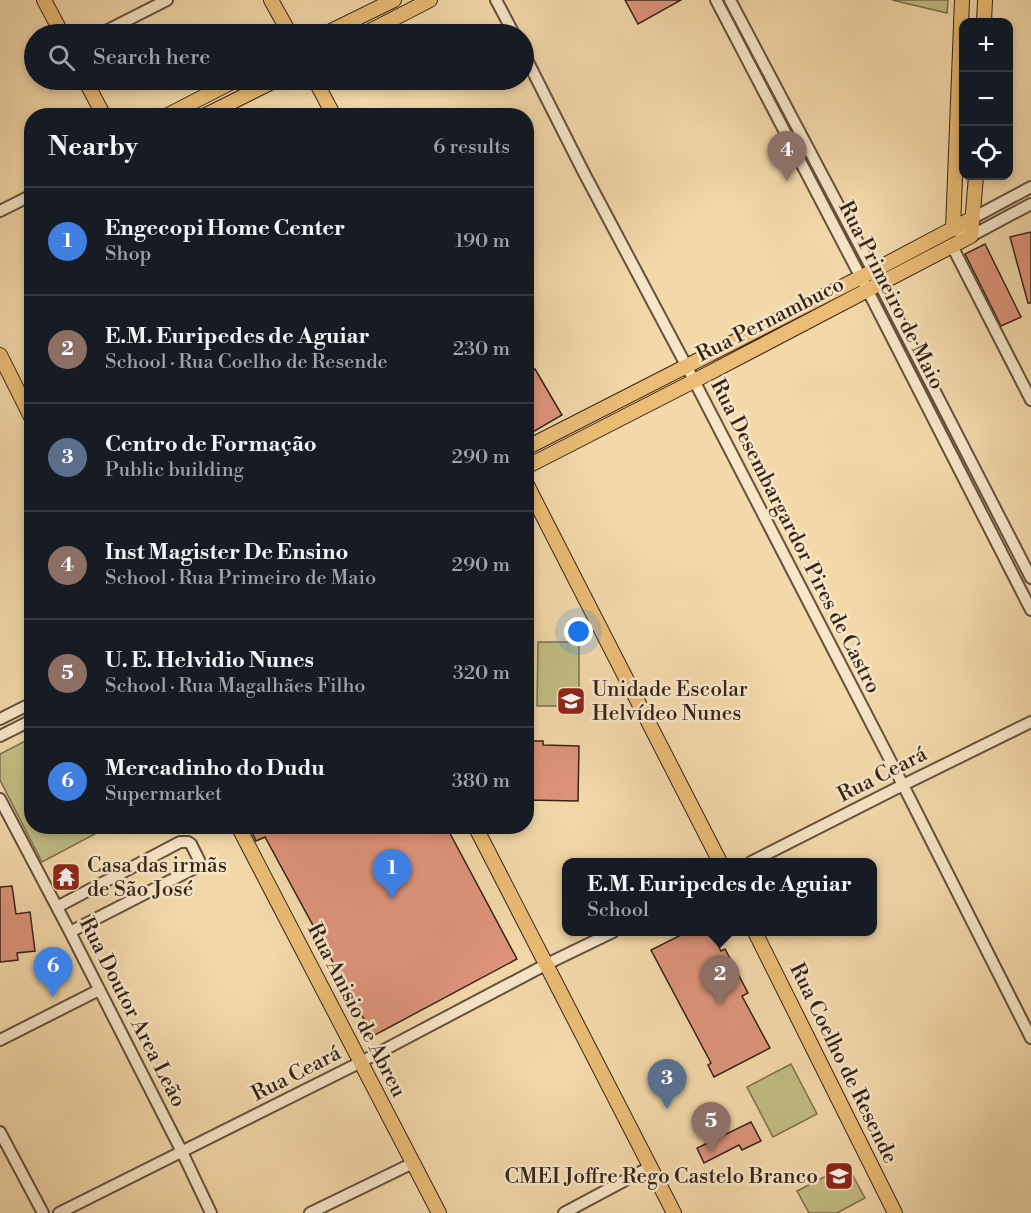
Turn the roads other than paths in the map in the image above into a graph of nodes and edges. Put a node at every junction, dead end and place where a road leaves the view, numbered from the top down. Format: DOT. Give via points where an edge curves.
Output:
graph roads {
  1 [pos="44,0"];
  2 [pos="167,0"];
  3 [pos="271,0"];
  4 [pos="394,0"];
  5 [pos="430,0"];
  6 [pos="496,0"];
  7 [pos="716,0"];
  8 [pos="730,0"];
  9 [pos="962,0"];
  10 [pos="985,0"];
  11 [pos="984,18"];
  12 [pos="57,24"];
  13 [pos="120,24"];
  14 [pos="284,24"];
  15 [pos="345,24"];
  16 [pos="383,24"];
  17 [pos="509,24"];
  18 [pos="534,74"];
  19 [pos="90,90"];
  20 [pos="217,90"];
  21 [pos="256,90"];
  22 [pos="320,90"];
  23 [pos="100,108"];
  24 [pos="182,108"];
  25 [pos="220,108"];
  26 [pos="330,108"];
  27 [pos="975,180"];
  28 [pos="1031,187"];
  29 [pos="24,199"];
  30 [pos="1031,204"];
  31 [pos="0,211"];
  32 [pos="973,218"];
  33 [pos="953,229"];
  34 [pos="971,236"];
  35 [pos="952,246"];
  36 [pos="867,274"];
  37 [pos="874,288"];
  38 [pos="0,355"];
  39 [pos="687,367"];
  40 [pos="694,381"];
  41 [pos="1031,400"];
  42 [pos="24,403"];
  43 [pos="534,444"];
  44 [pos="534,463"];
  45 [pos="534,499"];
  46 [pos="1031,578"];
  47 [pos="1031,610"];
  48 [pos="24,707"];
  49 [pos="0,719"];
  50 [pos="1031,722"];
  51 [pos="24,724"];
  52 [pos="0,736"];
  53 [pos="903,784"];
  54 [pos="0,799"];
  55 [pos="242,834"];
  56 [pos="479,834"];
  57 [pos="718,858"];
  58 [pos="759,858"];
  59 [pos="57,907"];
  60 [pos="70,932"];
  61 [pos="605,936"];
  62 [pos="757,936"];
  63 [pos="547,964"];
  64 [pos="99,990"];
  65 [pos="1031,1038"];
  66 [pos="0,1040"];
  67 [pos="361,1062"];
  68 [pos="0,1132"];
  69 [pos="182,1152"];
  70 [pos="412,1163"];
  71 [pos="650,1167"];
  72 [pos="43,1213"];
  73 [pos="59,1213"];
  74 [pos="211,1213"];
  75 [pos="310,1213"];
  76 [pos="439,1213"];
  77 [pos="564,1213"];
  78 [pos="674,1213"];
  79 [pos="895,1213"];
  1 -- 12 [label="main road"];
  2 -- 13 [label="street"];
  3 -- 14 [label="main road"];
  4 -- 15 [label="main road"];
  5 -- 16 [label="main road"];
  6 -- 17 [label="street"];
  7 -- 36 [label="street, Rua Primeiro de Maio"];
  8 -- 36 [label="street, Rua Primeiro de Maio"];
  9 -- 33 [label="main road"];
  10 -- 11 [label="main road"];
  18 -- 39 [label="street, Rua Desembargardor Pires de Castro"];
  19 -- 23 [label="main road"];
  20 -- 24 [label="main road"];
  21 -- 25 [label="main road"];
  22 -- 26 [label="main road"];
  27 -- 32 [label="main road"];
  28 -- 32 [label="street, Rua Pernambuco"];
  29 -- 31 [label="street"];
  30 -- 34 [label="street, Rua Pernambuco"];
  32 -- 33 [label="main road, Rua Pernambuco"];
  32 -- 34 [label="main road"];
  33 -- 34 [label="street"];
  33 -- 36 [label="main road, Rua Pernambuco"];
  34 -- 35 [label="main road, Rua Pernambuco"];
  35 -- 37 [label="main road, Rua Pernambuco"];
  35 -- 41 [label="street"];
  36 -- 37 [label="street, Rua Primeiro de Maio"];
  36 -- 39 [label="main road, Rua Pernambuco"];
  37 -- 40 [label="main road, Rua Pernambuco"];
  37 -- 46 [label="street, Rua Primeiro de Maio"];
  37 -- 47 [label="street, Rua Primeiro de Maio"];
  38 -- 42 [label="main road"];
  39 -- 40 [label="street, Rua Desembargardor Pires de Castro"];
  39 -- 43 [label="main road, Rua Pernambuco"];
  40 -- 44 [label="main road, Rua Pernambuco"];
  40 -- 53 [label="street, Rua Desembargardor Pires de Castro"];
  45 -- 57 [label="main road"];
  48 -- 49 [label="street"];
  50 -- 53 [label="street, Rua Ceará"];
  51 -- 52 [label="street"];
  53 -- 58 [label="street, Rua Ceará"];
  53 -- 65 [label="street, Rua Desembargardor Pires de Castro"];
  54 -- 59 [label="street, Rua Doutor Area Leão"];
  55 -- 67 [label="main road, Rua Anisio de Abreu"];
  56 -- 63 [label="main road"];
  59 -- 60 [label="street, Rua Doutor Area Leão"];
  59 -- 60 [label="street" via="180,842 191,844 198,866"];
  60 -- 64 [label="street, Rua Doutor Area Leão"];
  61 -- 63 [label="street, Rua Ceará"];
  62 -- 79 [label="main road, Rua Coelho de Resende"];
  63 -- 67 [label="street, Rua Ceará"];
  63 -- 71 [label="main road"];
  64 -- 66 [label="street"];
  64 -- 69 [label="street, Rua Doutor Area Leão"];
  67 -- 69 [label="street, Rua Ceará"];
  67 -- 70 [label="main road, Rua Anisio de Abreu"];
  68 -- 72 [label="street"];
  69 -- 73 [label="street, Rua Ceará"];
  69 -- 74 [label="street, Rua Doutor Area Leão"];
  70 -- 75 [label="street"];
  70 -- 76 [label="main road, Rua Anisio de Abreu"];
  71 -- 77 [label="street"];
  71 -- 78 [label="main road"];
}
